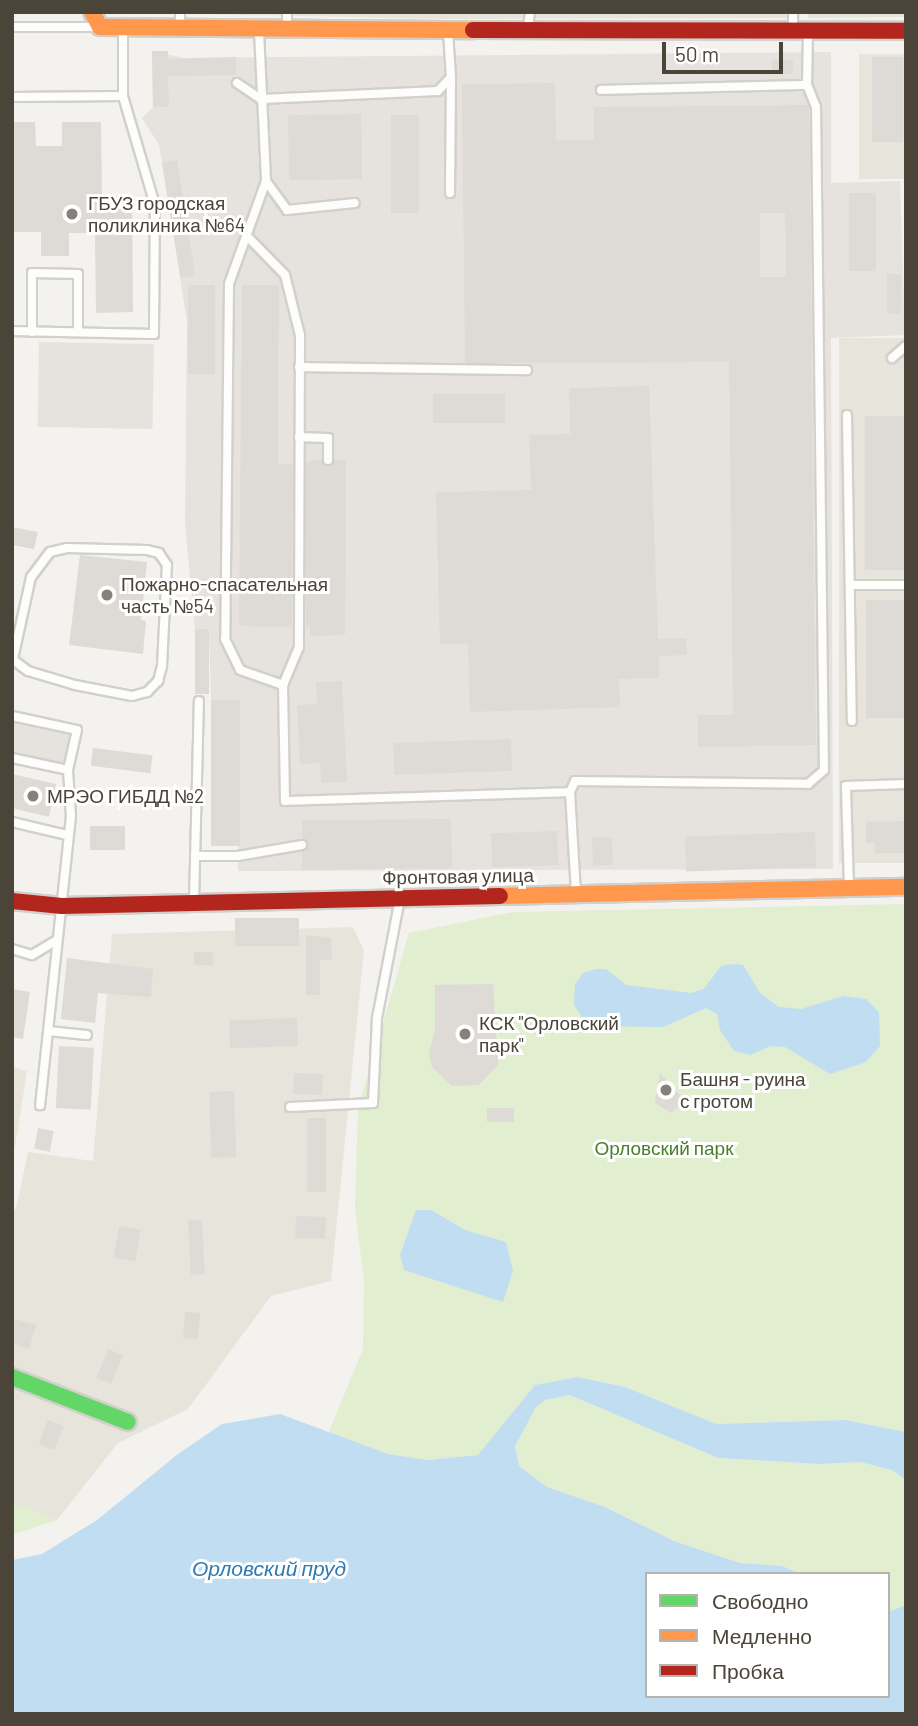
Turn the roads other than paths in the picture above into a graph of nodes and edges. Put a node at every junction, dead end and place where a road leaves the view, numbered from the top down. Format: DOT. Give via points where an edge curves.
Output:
graph roads {
  1 [pos="92,12"];
  2 [pos="180,12"];
  3 [pos="287,12"];
  4 [pos="530,12"];
  5 [pos="793,12"];
  6 [pos="12,27"];
  7 [pos="100,27"];
  8 [pos="123,28"];
  9 [pos="180,30"];
  10 [pos="259,31"];
  11 [pos="287,31"];
  12 [pos="448,31"];
  13 [pos="528,31"];
  14 [pos="800,31"];
  15 [pos="906,31"];
  16 [pos="451,76"];
  17 [pos="237,83"];
  18 [pos="807,85"];
  19 [pos="601,90"];
  20 [pos="123,96"];
  21 [pos="12,97"];
  22 [pos="261,99"];
  23 [pos="266,181"];
  24 [pos="450,193"];
  25 [pos="355,203"];
  26 [pos="247,236"];
  27 [pos="12,331"];
  28 [pos="32,332"];
  29 [pos="78,332"];
  30 [pos="906,345"];
  31 [pos="892,358"];
  32 [pos="299,367"];
  33 [pos="527,370"];
  34 [pos="847,415"];
  35 [pos="299,437"];
  36 [pos="328,460"];
  37 [pos="850,585"];
  38 [pos="906,585"];
  39 [pos="13,659"];
  40 [pos="283,685"];
  41 [pos="199,701"];
  42 [pos="12,716"];
  43 [pos="852,721"];
  44 [pos="12,758"];
  45 [pos="68,770"];
  46 [pos="906,784"];
  47 [pos="570,792"];
  48 [pos="12,822"];
  49 [pos="67,835"];
  50 [pos="302,845"];
  51 [pos="195,856"];
  52 [pos="906,887"];
  53 [pos="849,888"];
  54 [pos="576,895"];
  55 [pos="400,898"];
  56 [pos="12,901"];
  57 [pos="194,902"];
  58 [pos="62,906"];
  59 [pos="57,940"];
  60 [pos="12,949"];
  61 [pos="48,1031"];
  62 [pos="88,1035"];
  63 [pos="40,1105"];
  64 [pos="290,1107"];
  65 [pos="12,1377"];
  66 [pos="128,1422"];
  1 -- 7 [label="street"];
  2 -- 9 [label="lane"];
  3 -- 11 [label="lane"];
  4 -- 13 [label="lane"];
  5 -- 14 [label="lane"];
  6 -- 7 [label="lane"];
  7 -- 8 [label="street"];
  8 -- 9 [label="street"];
  8 -- 20 [label="lane"];
  9 -- 10 [label="street"];
  10 -- 11 [label="street"];
  10 -- 22 [label="lane"];
  11 -- 12 [label="street"];
  12 -- 13 [label="street"];
  12 -- 16 [label="lane"];
  13 -- 14 [label="street"];
  14 -- 15 [label="street"];
  14 -- 18 [label="lane"];
  16 -- 22 [label="lane" via="438,91"];
  16 -- 24 [label="lane"];
  17 -- 22 [label="lane"];
  18 -- 19 [label="lane"];
  18 -- 47 [label="lane" via="816,107 824,770 808,784 575,781"];
  20 -- 21 [label="lane"];
  20 -- 29 [label="lane" via="155,205 155,334"];
  22 -- 23 [label="lane"];
  23 -- 25 [label="lane" via="287,210"];
  23 -- 26 [label="lane"];
  26 -- 32 [label="lane" via="285,275 299,335"];
  26 -- 40 [label="lane" via="229,284 225,639 240,670"];
  27 -- 28 [label="lane"];
  28 -- 29 [label="lane"];
  28 -- 29 [label="lane" via="32,274 78,274"];
  30 -- 31 [label="lane"];
  32 -- 33 [label="lane"];
  32 -- 35 [label="lane"];
  34 -- 37 [label="lane"];
  35 -- 36 [label="lane" via="328,438"];
  35 -- 40 [label="lane" via="299,647"];
  37 -- 38 [label="lane"];
  37 -- 43 [label="lane"];
  39 -- 39 [label="lane" via="28,671 75,685 132,696 147,692 158,681 162,666 167,565 159,553 147,550 67,548 50,552 32,577"];
  40 -- 47 [label="lane" via="285,801"];
  41 -- 51 [label="lane"];
  42 -- 45 [label="lane" via="77,730"];
  44 -- 45 [label="lane"];
  45 -- 49 [label="lane"];
  46 -- 53 [label="lane" via="846,786"];
  47 -- 54 [label="lane"];
  48 -- 49 [label="lane"];
  49 -- 58 [label="lane"];
  50 -- 51 [label="lane" via="238,856"];
  51 -- 57 [label="lane"];
  52 -- 53 [label="street, Фронтовая улица"];
  53 -- 54 [label="street, Фронтовая улица"];
  54 -- 55 [label="street, Фронтовая улица"];
  55 -- 57 [label="street, Фронтовая улица"];
  55 -- 64 [label="lane" via="377,1018 373,1103"];
  56 -- 58 [label="street, Фронтовая улица"];
  57 -- 58 [label="street, Фронтовая улица"];
  58 -- 59 [label="lane"];
  59 -- 60 [label="lane" via="32,955"];
  59 -- 61 [label="lane"];
  61 -- 62 [label="lane"];
  61 -- 63 [label="lane"];
  65 -- 66 [label="street"];
}
